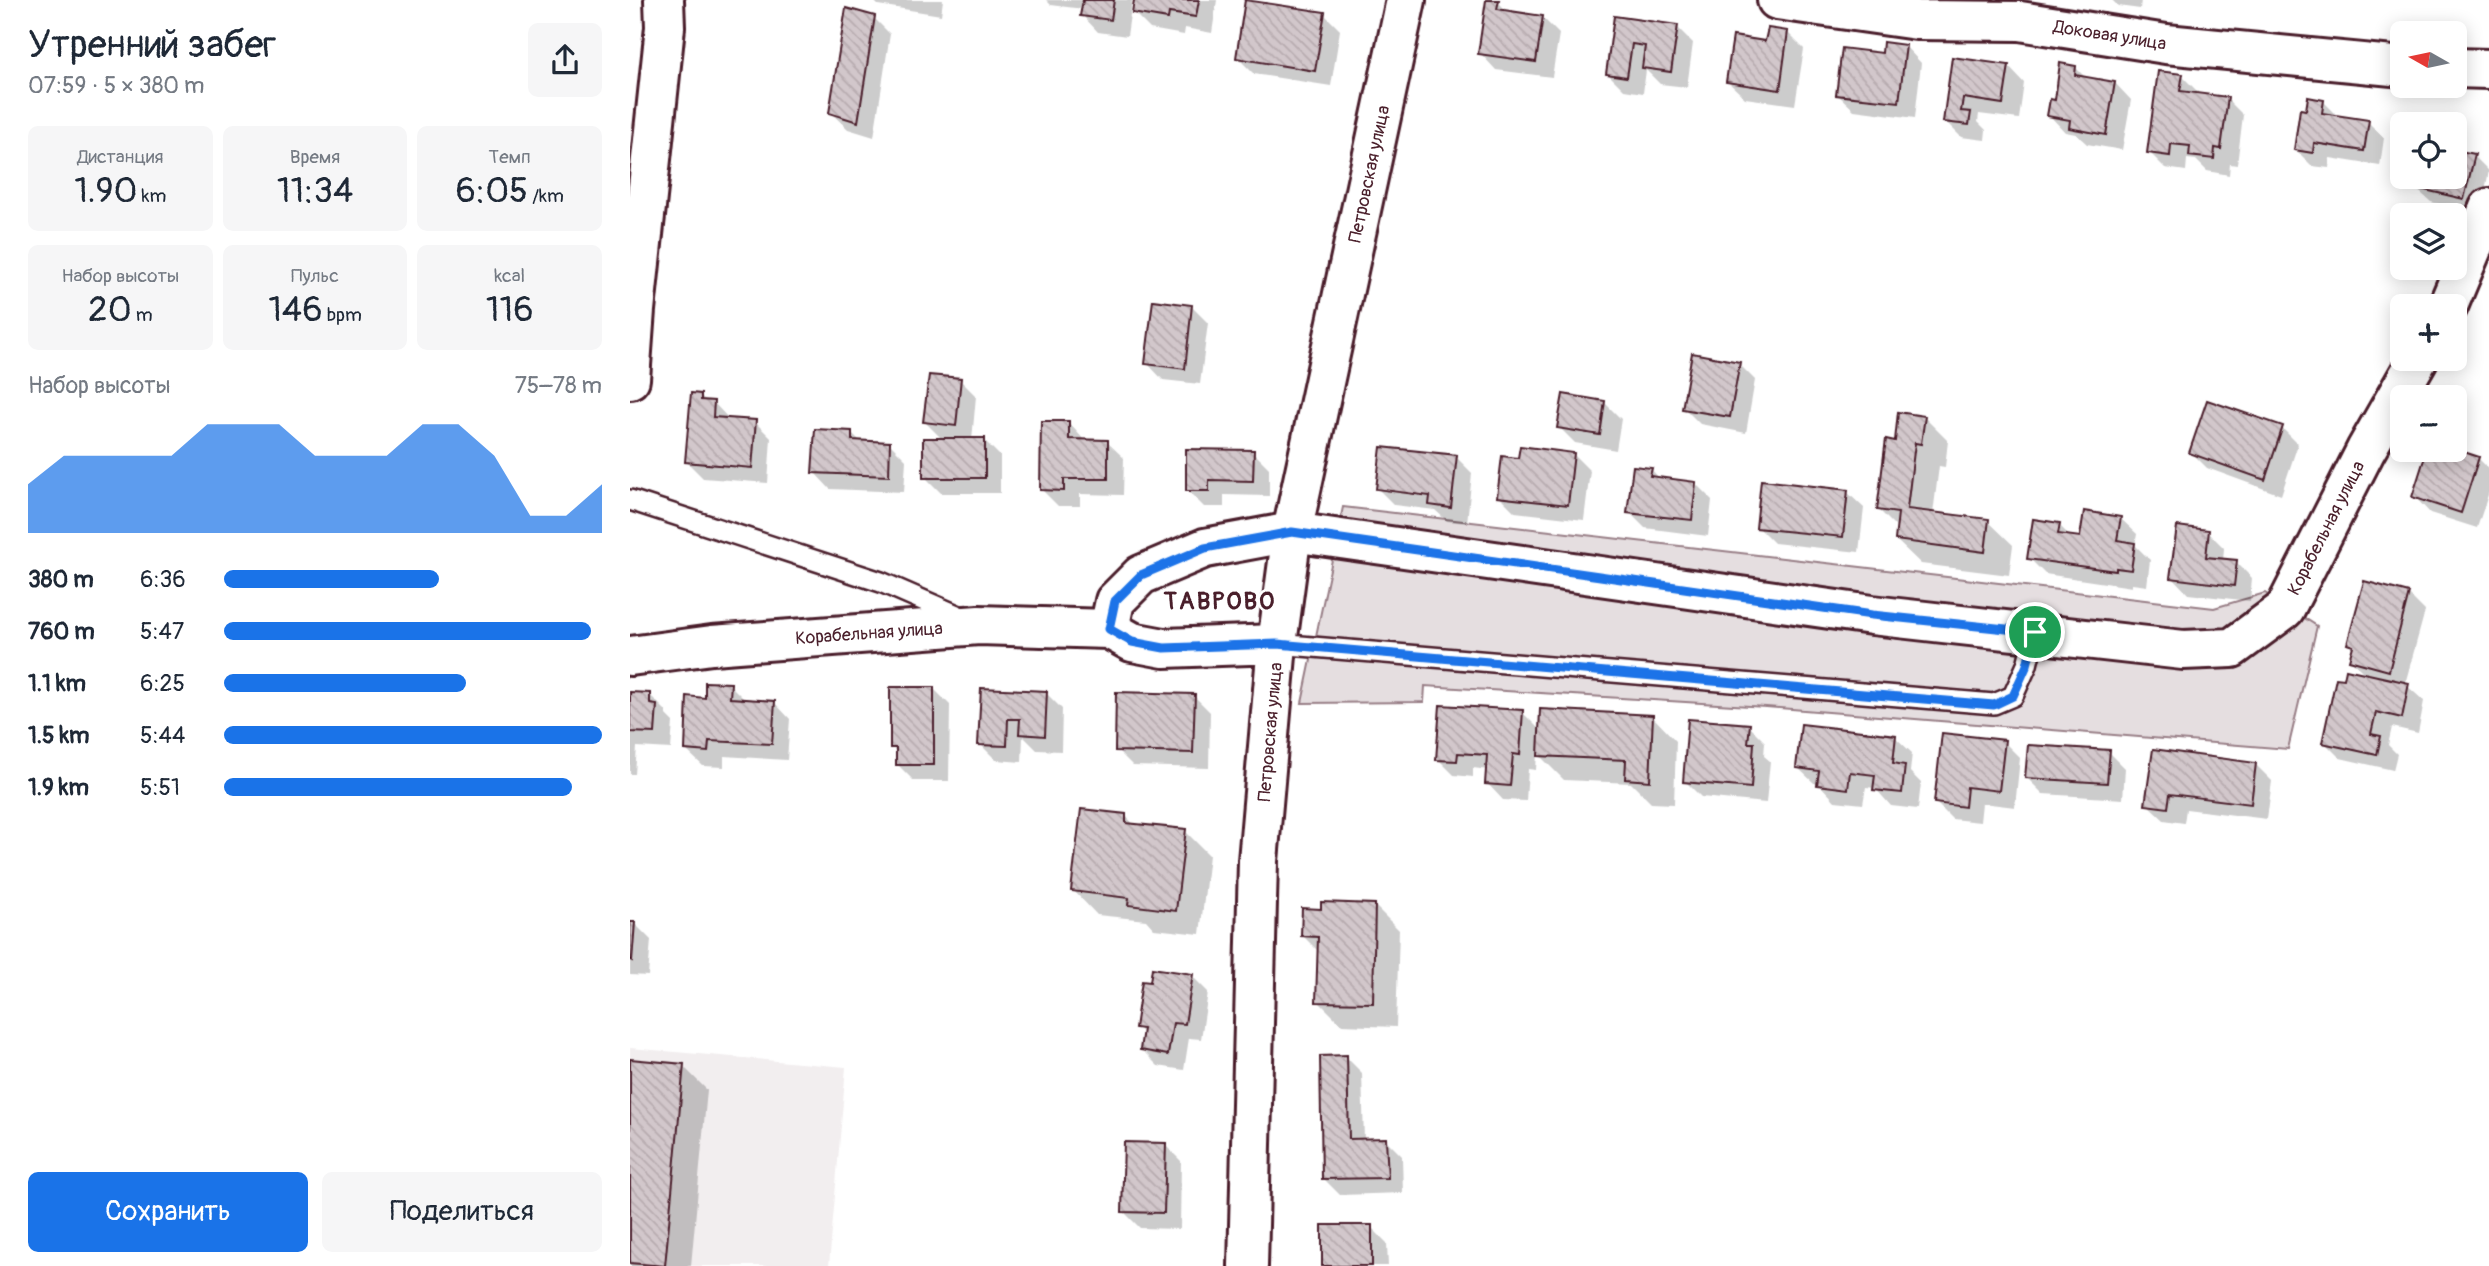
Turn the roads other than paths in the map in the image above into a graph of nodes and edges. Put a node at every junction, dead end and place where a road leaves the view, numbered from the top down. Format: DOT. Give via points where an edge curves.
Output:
graph roads {
  1 [pos="664,0"];
  2 [pos="1406,0"];
  3 [pos="1777,0"];
  4 [pos="2390,65"];
  5 [pos="2468,68"];
  6 [pos="2489,69"];
  7 [pos="2489,208"];
  8 [pos="2453,294"];
  9 [pos="2411,371"];
  10 [pos="630,379"];
  11 [pos="630,500"];
  12 [pos="1292,532"];
  13 [pos="979,625"];
  14 [pos="1109,629"];
  15 [pos="2035,632"];
  16 [pos="1277,644"];
  17 [pos="630,656"];
  18 [pos="1248,1266"];
  1 -- 10 [label="street" via="666,27"];
  2 -- 12 [label="street, Петровская улица"];
  3 -- 4 [label="street, Доковая улица" via="1917,20 2020,21 2166,44"];
  5 -- 6 [label="street"];
  7 -- 8 [label="street"];
  9 -- 15 [label="street, Корабельная улица" via="2285,609 2232,648 2183,650"];
  11 -- 13 [label="lane" via="881,582"];
  12 -- 14 [label="street, Корабельная улица" via="1205,548 1141,575 1115,601"];
  12 -- 15 [label="street, Корабельная улица" via="1872,615"];
  12 -- 16 [label="street, Петровская улица"];
  13 -- 14 [label="street, Корабельная улица"];
  13 -- 17 [label="street, Корабельная улица" via="712,645"];
  14 -- 16 [label="street, Корабельная улица" via="1132,642 1164,648"];
  15 -- 16 [label="lane" via="2013,696 1994,705"];
  16 -- 18 [label="street, Петровская улица" via="1258,861"];
}
